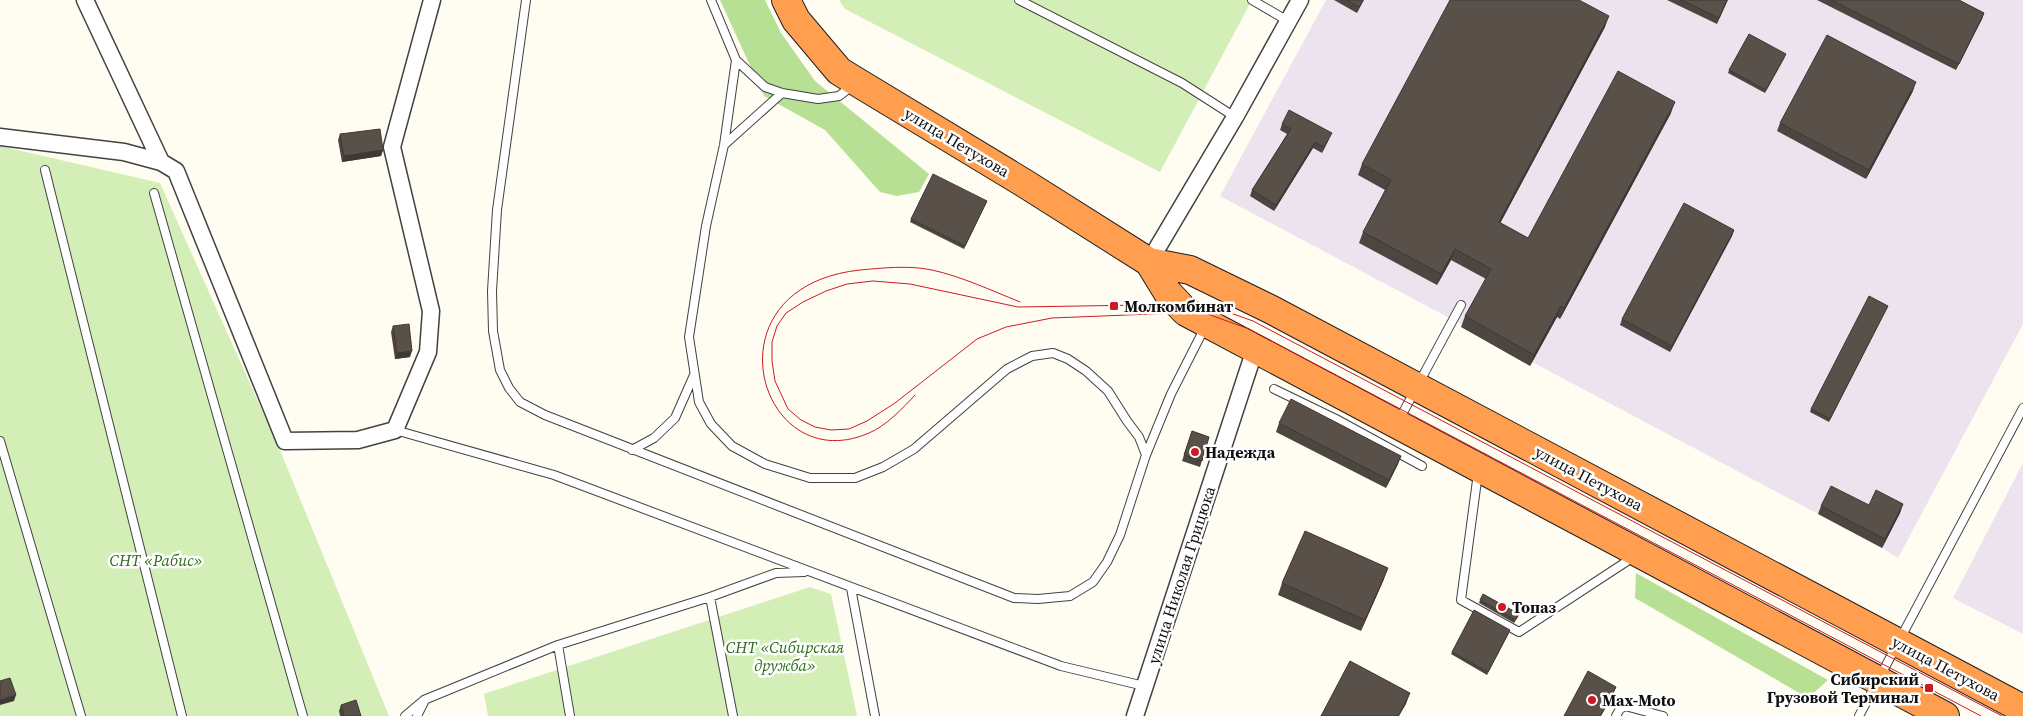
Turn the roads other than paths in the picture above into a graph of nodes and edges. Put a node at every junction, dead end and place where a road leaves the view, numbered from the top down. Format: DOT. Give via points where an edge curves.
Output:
graph roads {
  1 [pos="85,0"];
  2 [pos="432,0"];
  3 [pos="526,0"];
  4 [pos="711,0"];
  5 [pos="786,0"];
  6 [pos="1019,0"];
  7 [pos="1252,0"];
  8 [pos="1300,0"];
  9 [pos="1288,21"];
  10 [pos="736,60"];
  11 [pos="856,82"];
  12 [pos="782,93"];
  13 [pos="1235,117"];
  14 [pos="0,137"];
  15 [pos="724,145"];
  16 [pos="161,162"];
  17 [pos="45,170"];
  18 [pos="154,193"];
  19 [pos="1149,262"];
  20 [pos="1461,305"];
  21 [pos="1207,324"];
  22 [pos="1255,349"];
  23 [pos="694,375"];
  24 [pos="1417,387"];
  25 [pos="1274,389"];
  26 [pos="2023,408"];
  27 [pos="1342,409"];
  28 [pos="1397,424"];
  29 [pos="395,430"];
  30 [pos="0,441"];
  31 [pos="632,450"];
  32 [pos="1146,454"];
  33 [pos="1422,466"];
  34 [pos="1479,468"];
  35 [pos="1639,554"];
  36 [pos="809,572"];
  37 [pos="850,588"];
  38 [pos="710,597"];
  39 [pos="1898,643"];
  40 [pos="558,645"];
  41 [pos="1878,680"];
  42 [pos="1144,686"];
  43 [pos="424,700"];
  44 [pos="2023,709"];
  45 [pos="82,716"];
  46 [pos="182,716"];
  47 [pos="303,716"];
  48 [pos="405,716"];
  49 [pos="418,716"];
  50 [pos="570,716"];
  51 [pos="733,716"];
  52 [pos="875,716"];
  53 [pos="1135,716"];
  54 [pos="1616,716"];
  55 [pos="1663,716"];
  56 [pos="1859,716"];
  57 [pos="1945,716"];
  1 -- 16 [label="street"];
  2 -- 29 [label="street" via="392,147 431,311 428,352"];
  3 -- 31 [label="lane" via="497,210 492,291 493,331 500,370 520,402"];
  4 -- 10 [label="lane"];
  5 -- 11 [label="highway, улица Петухова" via="796,20 832,63"];
  6 -- 13 [label="lane" via="1182,83"];
  7 -- 9 [label="lane"];
  8 -- 9 [label="street"];
  9 -- 13 [label="street"];
  10 -- 12 [label="lane" via="765,87"];
  10 -- 15 [label="lane"];
  11 -- 12 [label="lane" via="839,96 818,99"];
  11 -- 19 [label="highway, улица Петухова"];
  12 -- 15 [label="lane"];
  13 -- 19 [label="street"];
  14 -- 16 [label="street" via="124,152"];
  15 -- 23 [label="lane" via="706,226 689,337"];
  16 -- 29 [label="street" via="176,171 285,441 358,440"];
  17 -- 46 [label="lane"];
  18 -- 47 [label="lane"];
  19 -- 21 [label="highway, улица Петухова" via="1177,304"];
  19 -- 24 [label="highway, улица Петухова" via="1190,270"];
  20 -- 24 [label="lane"];
  21 -- 22 [label="highway, улица Петухова"];
  21 -- 32 [label="lane" via="1171,394"];
  22 -- 27 [label="highway, улица Петухова"];
  22 -- 42 [label="street, улица Николая Грицюка"];
  23 -- 31 [label="lane" via="675,418 654,438"];
  23 -- 32 [label="lane" via="699,402 711,424 732,446 765,464 810,478 855,478 914,449 1007,369 1032,356 1052,353 1086,371 1108,391 1139,437"];
  24 -- 28 [label="lane"];
  24 -- 39 [label="highway, улица Петухова"];
  25 -- 27 [label="lane"];
  26 -- 39 [label="lane"];
  27 -- 28 [label="highway, улица Петухова"];
  27 -- 33 [label="lane"];
  28 -- 34 [label="highway, улица Петухова"];
  29 -- 36 [label="lane" via="554,475"];
  30 -- 45 [label="lane"];
  31 -- 32 [label="lane" via="999,593 1014,598 1038,599 1070,596 1093,582 1108,562"];
  34 -- 35 [label="highway, улица Петухова"];
  34 -- 35 [label="lane" via="1461,600 1519,632"];
  35 -- 41 [label="highway, улица Петухова"];
  36 -- 37 [label="lane"];
  36 -- 38 [label="lane" via="776,572"];
  37 -- 42 [label="lane" via="1061,666"];
  37 -- 52 [label="lane"];
  38 -- 40 [label="lane"];
  38 -- 51 [label="lane"];
  39 -- 41 [label="lane"];
  39 -- 44 [label="highway, улица Петухова"];
  40 -- 43 [label="lane"];
  40 -- 50 [label="lane"];
  41 -- 56 [label="lane"];
  41 -- 57 [label="highway, улица Петухова"];
  42 -- 53 [label="street, улица Николая Грицюка"];
  43 -- 48 [label="lane"];
  43 -- 49 [label="lane"];
  54 -- 55 [label="lane" via="1625,706"];
}
